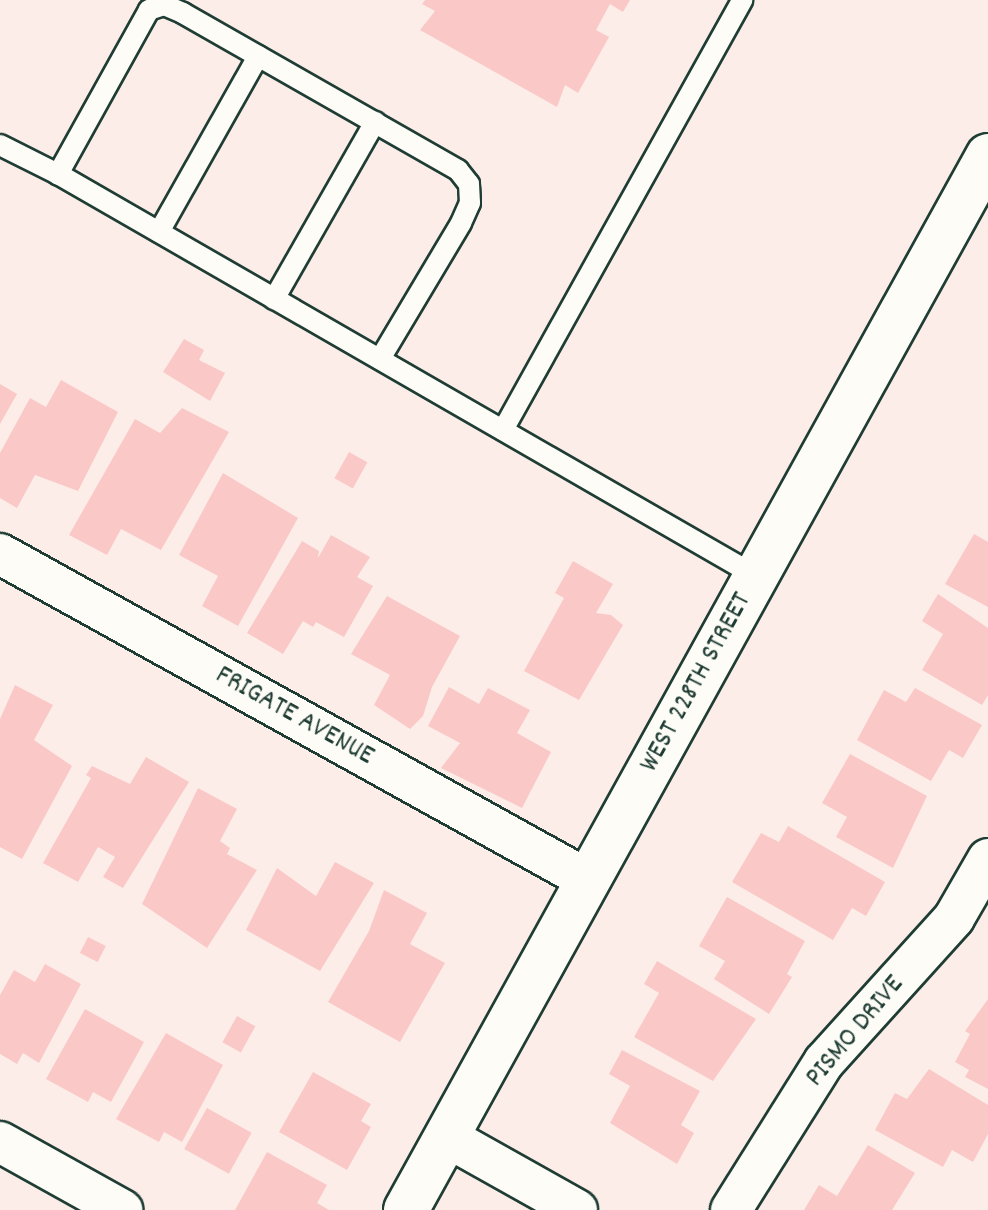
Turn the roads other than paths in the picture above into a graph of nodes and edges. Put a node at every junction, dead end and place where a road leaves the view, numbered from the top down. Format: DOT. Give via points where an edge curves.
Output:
graph roads {
  1 [pos="742,0"];
  2 [pos="258,56"];
  3 [pos="375,122"];
  4 [pos="0,145"];
  5 [pos="988,156"];
  6 [pos="58,174"];
  7 [pos="159,232"];
  8 [pos="274,299"];
  9 [pos="380,359"];
  10 [pos="503,430"];
  11 [pos="0,554"];
  12 [pos="756,576"];
  13 [pos="988,859"];
  14 [pos="588,880"];
  15 [pos="447,1137"];
  16 [pos="0,1142"];
  17 [pos="122,1210"];
  18 [pos="406,1210"];
  19 [pos="577,1210"];
  20 [pos="731,1210"];
  1 -- 10 [label="lane"];
  2 -- 3 [label="lane"];
  2 -- 6 [label="lane" via="183,13 164,5 149,10"];
  2 -- 7 [label="lane"];
  3 -- 8 [label="lane"];
  3 -- 9 [label="lane" via="458,170 469,184 470,203"];
  4 -- 6 [label="lane"];
  5 -- 12 [label="street, WEST 228TH STREET"];
  6 -- 7 [label="lane"];
  7 -- 8 [label="lane"];
  8 -- 9 [label="lane"];
  9 -- 10 [label="lane"];
  10 -- 12 [label="lane"];
  11 -- 14 [label="street, FRIGATE AVENUE"];
  12 -- 14 [label="street, WEST 228TH STREET"];
  13 -- 20 [label="street, PISMO DRIVE" via="954,918 824,1062"];
  14 -- 15 [label="street, WEST 228TH STREET"];
  15 -- 18 [label="street, WEST 228TH STREET"];
  15 -- 19 [label="street"];
  16 -- 17 [label="street"];
}
